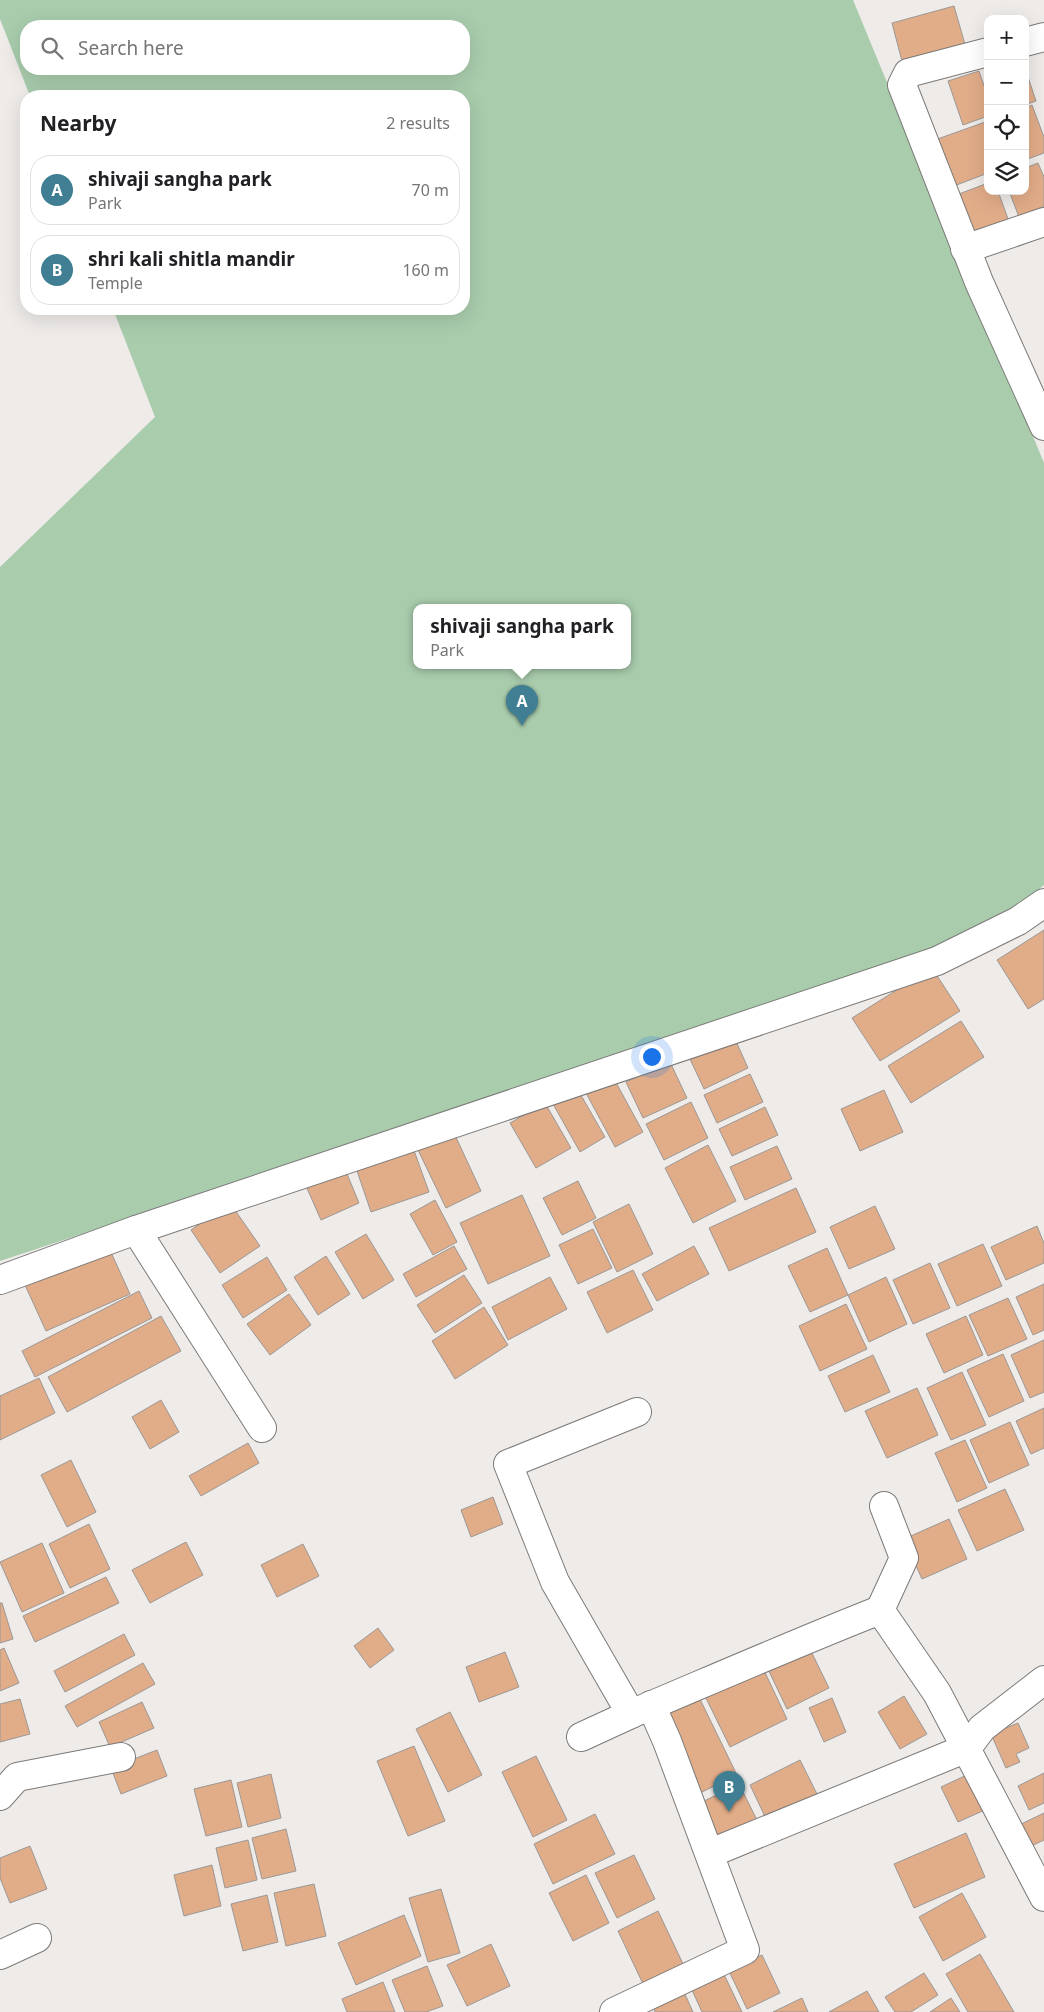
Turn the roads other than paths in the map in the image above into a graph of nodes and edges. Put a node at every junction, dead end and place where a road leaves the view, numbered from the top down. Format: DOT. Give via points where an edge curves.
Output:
graph roads {
  1 [pos="1044,38"];
  2 [pos="1029,41"];
  3 [pos="984,53"];
  4 [pos="1044,222"];
  5 [pos="966,249"];
  6 [pos="1044,426"];
  7 [pos="1044,903"];
  8 [pos="136,1230"];
  9 [pos="0,1280"];
  10 [pos="637,1412"];
  11 [pos="262,1428"];
  12 [pos="884,1506"];
  13 [pos="880,1610"];
  14 [pos="1044,1680"];
  15 [pos="641,1710"];
  16 [pos="581,1737"];
  17 [pos="967,1748"];
  18 [pos="121,1757"];
  19 [pos="0,1796"];
  20 [pos="723,1848"];
  21 [pos="1044,1897"];
  22 [pos="37,1938"];
  23 [pos="0,1955"];
  24 [pos="614,2012"];
  1 -- 2 [label="street"];
  3 -- 5 [label="street" via="908,73 902,85"];
  4 -- 5 [label="street"];
  5 -- 6 [label="street"];
  7 -- 8 [label="street" via="1018,921 937,961"];
  8 -- 9 [label="street"];
  8 -- 11 [label="street"];
  10 -- 15 [label="street" via="508,1464 555,1582"];
  12 -- 13 [label="street" via="904,1558"];
  13 -- 15 [label="street"];
  13 -- 17 [label="street" via="937,1693"];
  14 -- 17 [label="street" via="982,1728"];
  15 -- 16 [label="street"];
  15 -- 24 [label="street" via="667,1741 745,1950"];
  17 -- 20 [label="street"];
  17 -- 21 [label="street"];
  18 -- 19 [label="street" via="17,1777"];
  22 -- 23 [label="street"];
}
